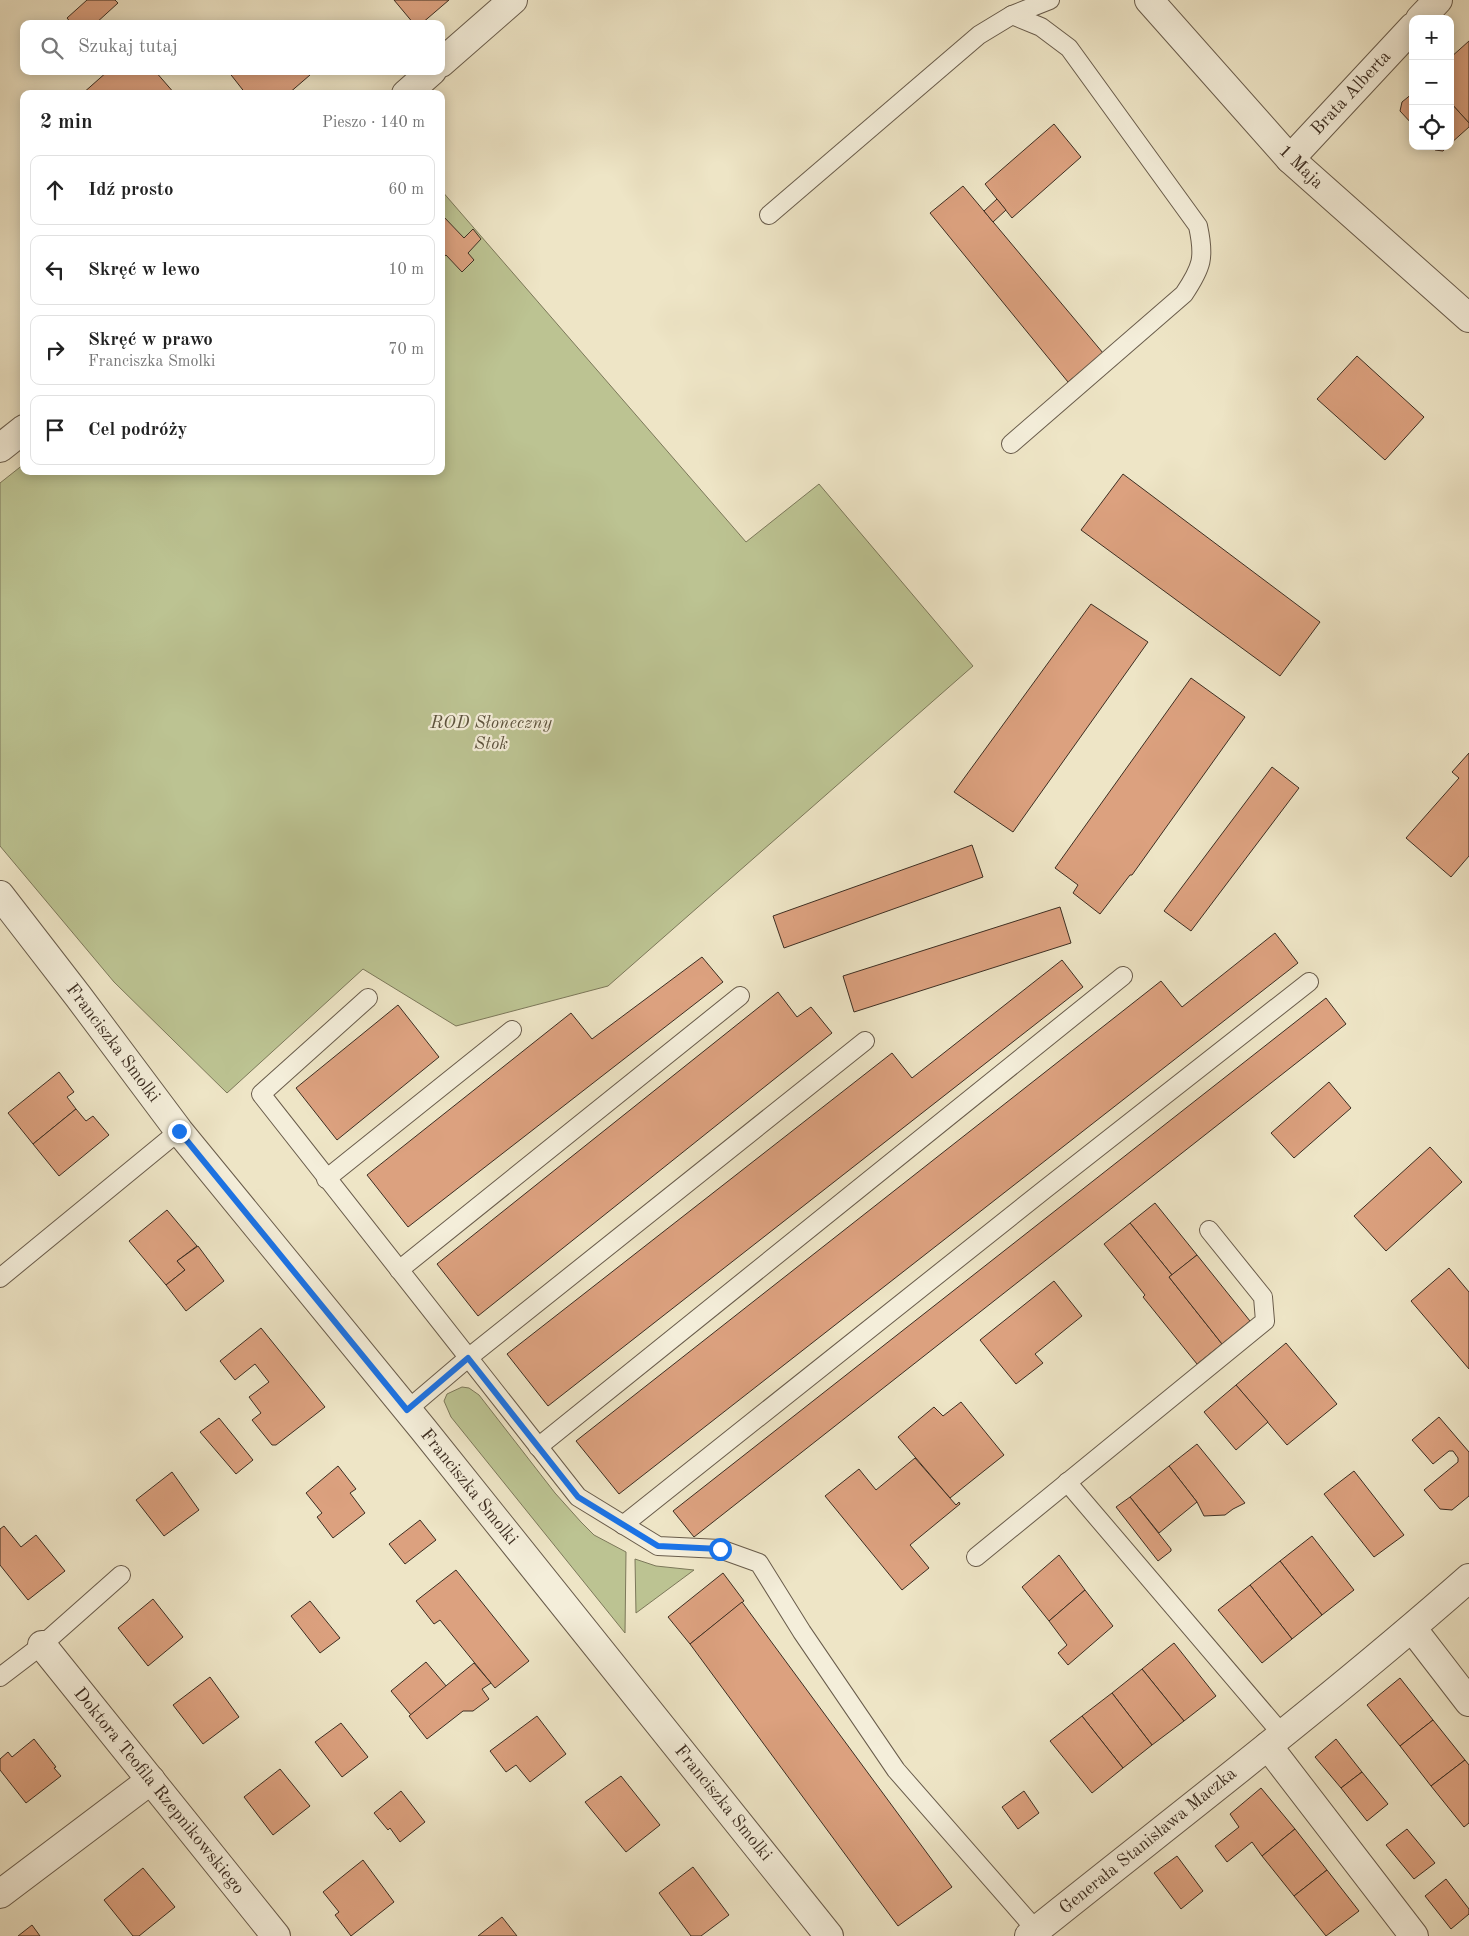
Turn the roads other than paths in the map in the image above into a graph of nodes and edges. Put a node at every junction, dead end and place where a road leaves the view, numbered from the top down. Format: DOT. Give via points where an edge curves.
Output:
graph roads {
  1 [pos="513,0"];
  2 [pos="1050,0"];
  3 [pos="1149,0"];
  4 [pos="1438,0"];
  5 [pos="1424,15"];
  6 [pos="1012,16"];
  7 [pos="1409,31"];
  8 [pos="445,60"];
  9 [pos="427,75"];
  10 [pos="411,90"];
  11 [pos="1290,159"];
  12 [pos="769,215"];
  13 [pos="1469,318"];
  14 [pos="20,432"];
  15 [pos="1010,444"];
  16 [pos="0,448"];
  17 [pos="0,895"];
  18 [pos="1123,976"];
  19 [pos="1309,982"];
  20 [pos="740,996"];
  21 [pos="368,998"];
  22 [pos="512,1030"];
  23 [pos="865,1041"];
  24 [pos="179,1131"];
  25 [pos="326,1179"];
  26 [pos="1209,1230"];
  27 [pos="399,1270"];
  28 [pos="0,1278"];
  29 [pos="468,1358"];
  30 [pos="407,1410"];
  31 [pos="538,1447"];
  32 [pos="1067,1482"];
  33 [pos="623,1525"];
  34 [pos="976,1557"];
  35 [pos="121,1575"];
  36 [pos="1469,1578"];
  37 [pos="1412,1628"];
  38 [pos="42,1645"];
  39 [pos="0,1677"];
  40 [pos="1469,1702"];
  41 [pos="1275,1740"];
  42 [pos="151,1780"];
  43 [pos="0,1894"];
  44 [pos="1033,1933"];
  45 [pos="276,1936"];
  46 [pos="830,1936"];
  47 [pos="1414,1936"];
  1 -- 8 [label="street"];
  2 -- 6 [label="lane"];
  3 -- 11 [label="street, 1 Maja"];
  4 -- 5 [label="street"];
  6 -- 12 [label="lane" via="979,35"];
  6 -- 15 [label="lane" via="1041,27 1068,48 1198,226 1203,247 1199,272 1184,294"];
  7 -- 11 [label="street, Brata Alberta"];
  9 -- 10 [label="street"];
  11 -- 13 [label="street, 1 Maja"];
  14 -- 16 [label="street"];
  17 -- 24 [label="street, Franciszka Smolki"];
  18 -- 31 [label="lane"];
  19 -- 33 [label="lane"];
  20 -- 27 [label="lane"];
  21 -- 25 [label="lane" via="261,1094"];
  22 -- 25 [label="lane"];
  23 -- 29 [label="lane"];
  24 -- 28 [label="lane"];
  24 -- 30 [label="street, Franciszka Smolki"];
  25 -- 27 [label="lane"];
  26 -- 32 [label="lane" via="1264,1297 1265,1321"];
  27 -- 29 [label="lane"];
  29 -- 30 [label="lane"];
  29 -- 31 [label="lane"];
  30 -- 46 [label="street, Franciszka Smolki"];
  31 -- 33 [label="lane" via="578,1497"];
  32 -- 34 [label="lane"];
  32 -- 41 [label="lane"];
  33 -- 44 [label="lane" via="658,1546 720,1549 759,1563 896,1770"];
  35 -- 38 [label="lane"];
  36 -- 37 [label="street, Generała Stanisława Maczka"];
  37 -- 40 [label="street"];
  37 -- 41 [label="street, Generała Stanisława Maczka"];
  38 -- 39 [label="lane"];
  38 -- 42 [label="street, Doktora Teofila Rzepnikowskiego"];
  41 -- 44 [label="street, Generała Stanisława Maczka"];
  41 -- 47 [label="street"];
  42 -- 43 [label="street"];
  42 -- 45 [label="street, Doktora Teofila Rzepnikowskiego"];
}
